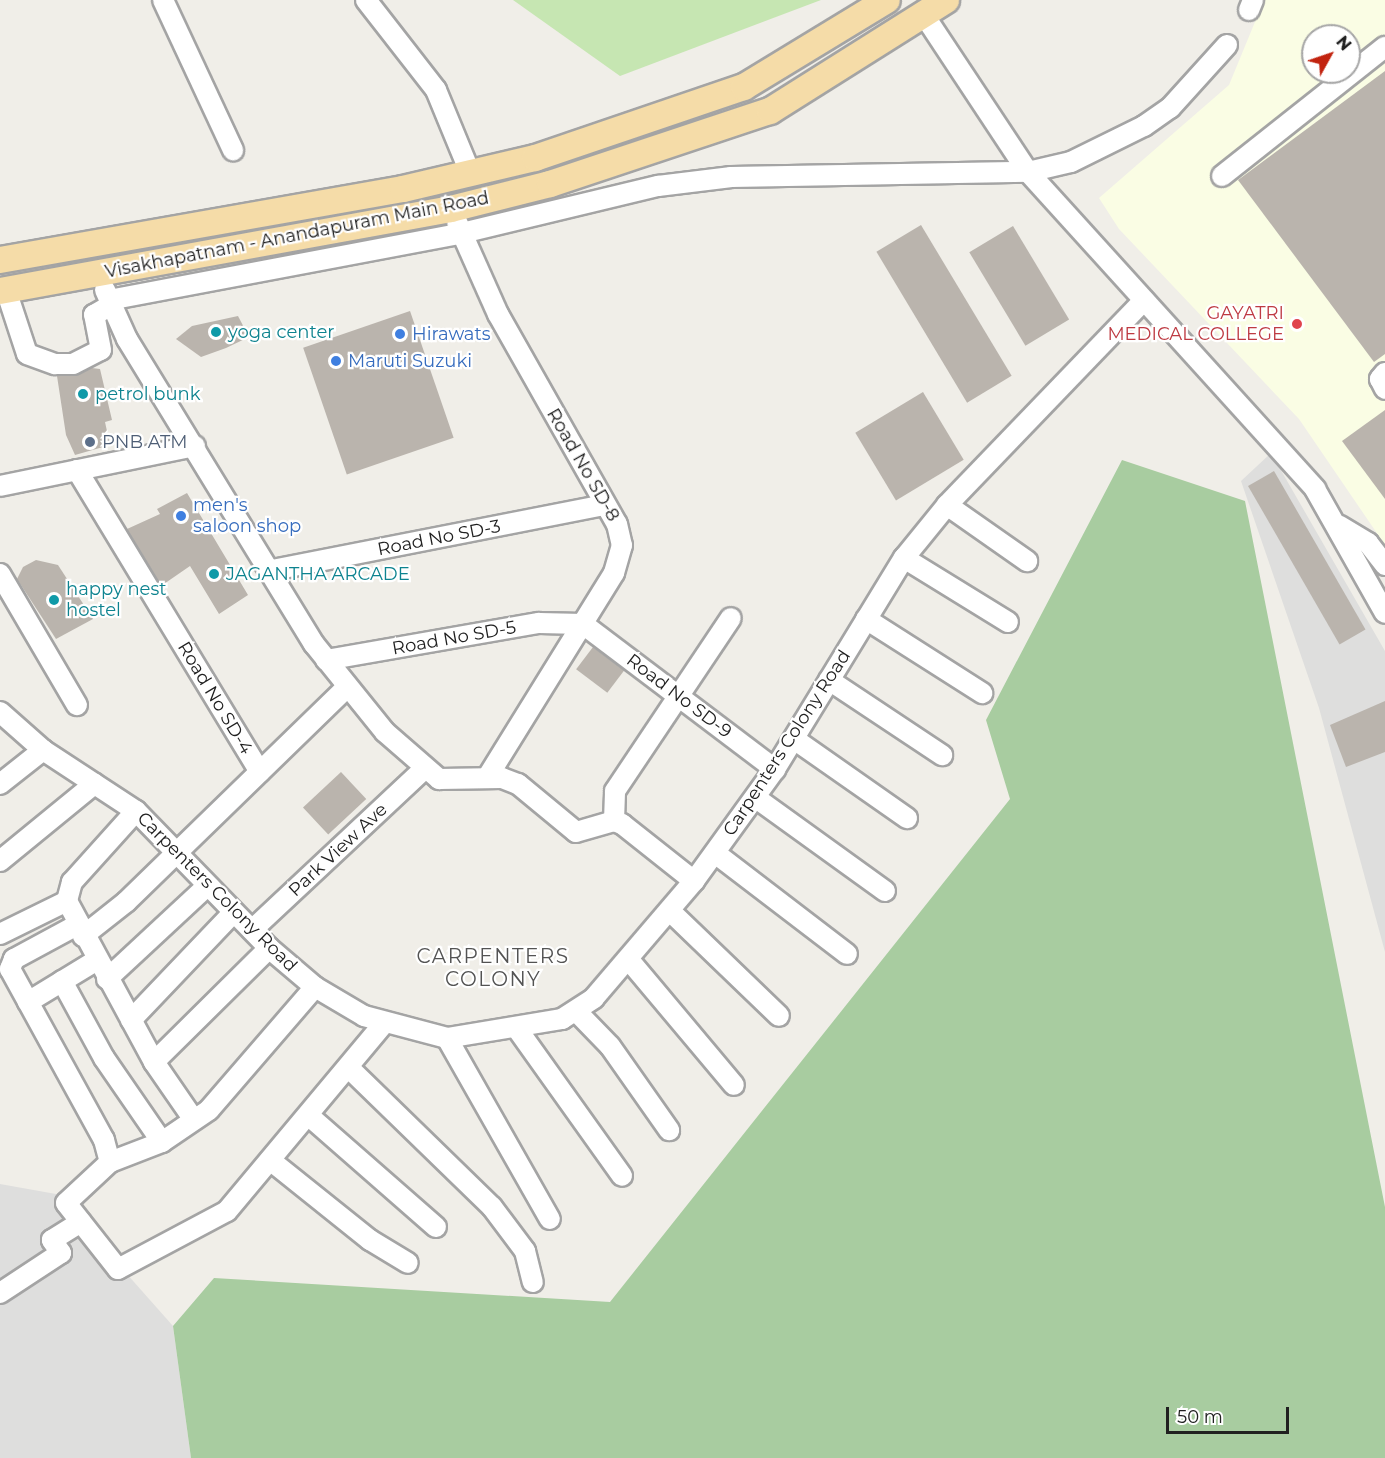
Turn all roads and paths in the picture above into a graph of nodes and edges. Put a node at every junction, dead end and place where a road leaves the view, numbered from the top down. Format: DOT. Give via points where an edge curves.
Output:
graph roads {
  1 [pos="163,0"];
  2 [pos="366,0"];
  3 [pos="887,0"];
  4 [pos="946,0"];
  5 [pos="924,15"];
  6 [pos="1227,45"];
  7 [pos="1385,47"];
  8 [pos="233,150"];
  9 [pos="1028,172"];
  10 [pos="471,175"];
  11 [pos="1222,176"];
  12 [pos="451,209"];
  13 [pos="462,233"];
  14 [pos="0,260"];
  15 [pos="99,272"];
  16 [pos="3,290"];
  17 [pos="1144,300"];
  18 [pos="110,302"];
  19 [pos="1385,373"];
  20 [pos="1385,389"];
  21 [pos="195,446"];
  22 [pos="77,470"];
  23 [pos="0,486"];
  24 [pos="946,504"];
  25 [pos="605,505"];
  26 [pos="1338,525"];
  27 [pos="904,558"];
  28 [pos="1027,561"];
  29 [pos="1385,565"];
  30 [pos="273,570"];
  31 [pos="0,574"];
  32 [pos="5,594"];
  33 [pos="1385,613"];
  34 [pos="731,618"];
  35 [pos="866,620"];
  36 [pos="1008,622"];
  37 [pos="583,624"];
  38 [pos="326,660"];
  39 [pos="829,680"];
  40 [pos="346,688"];
  41 [pos="982,693"];
  42 [pos="679,697"];
  43 [pos="76,705"];
  44 [pos="1,714"];
  45 [pos="794,739"];
  46 [pos="43,750"];
  47 [pos="942,755"];
  48 [pos="775,769"];
  49 [pos="423,770"];
  50 [pos="260,772"];
  51 [pos="487,778"];
  52 [pos="0,784"];
  53 [pos="94,784"];
  54 [pos="756,798"];
  55 [pos="136,811"];
  56 [pos="907,818"];
  57 [pos="614,820"];
  58 [pos="178,853"];
  59 [pos="715,853"];
  60 [pos="0,861"];
  61 [pos="694,881"];
  62 [pos="207,886"];
  63 [pos="885,891"];
  64 [pos="67,901"];
  65 [pos="670,911"];
  66 [pos="233,913"];
  67 [pos="252,930"];
  68 [pos="80,931"];
  69 [pos="0,934"];
  70 [pos="269,948"];
  71 [pos="847,954"];
  72 [pos="97,960"];
  73 [pos="628,960"];
  74 [pos="107,979"];
  75 [pos="62,981"];
  76 [pos="315,987"];
  77 [pos="28,1002"];
  78 [pos="577,1012"];
  79 [pos="779,1016"];
  80 [pos="130,1020"];
  81 [pos="385,1022"];
  82 [pos="518,1030"];
  83 [pos="447,1038"];
  84 [pos="154,1062"];
  85 [pos="348,1067"];
  86 [pos="734,1085"];
  87 [pos="308,1115"];
  88 [pos="194,1120"];
  89 [pos="669,1130"];
  90 [pos="162,1142"];
  91 [pos="270,1160"];
  92 [pos="110,1162"];
  93 [pos="622,1176"];
  94 [pos="550,1220"];
  95 [pos="81,1222"];
  96 [pos="436,1227"];
  97 [pos="408,1263"];
  98 [pos="533,1282"];
  99 [pos="0,1293"];
  1 -- 8 [label="street"];
  2 -- 10 [label="street" via="436,90"];
  3 -- 10 [label="main road, Visakhapatnam - Anandapuram Main Road" via="744,87"];
  4 -- 5 [label="main road, Visakhapatnam - Anandapuram Main Road"];
  5 -- 9 [label="street"];
  5 -- 12 [label="main road, Visakhapatnam - Anandapuram Main Road" via="770,111 549,184"];
  6 -- 9 [label="street" via="1170,108 1144,126 1071,162"];
  7 -- 11 [label="street"];
  9 -- 13 [label="street" via="731,177 658,186"];
  9 -- 17 [label="street"];
  10 -- 14 [label="main road, Visakhapatnam - Anandapuram Main Road"];
  12 -- 13 [label="street, Road No SD-8"];
  12 -- 15 [label="main road, Visakhapatnam - Anandapuram Main Road"];
  13 -- 18 [label="street"];
  13 -- 25 [label="street, Road No SD-8" via="498,314"];
  15 -- 16 [label="main road, Visakhapatnam - Anandapuram Main Road"];
  15 -- 18 [label="street"];
  16 -- 18 [label="street" via="27,354 55,364 73,364 101,350 94,315"];
  17 -- 24 [label="street, Carpenters Colony Road"];
  17 -- 26 [label="street" via="1275,438"];
  18 -- 21 [label="street"];
  19 -- 20 [label="street" via="1380,379"];
  21 -- 22 [label="street"];
  21 -- 30 [label="street"];
  22 -- 23 [label="street"];
  22 -- 50 [label="street, Road No SD-4"];
  24 -- 27 [label="street, Carpenters Colony Road"];
  24 -- 28 [label="street"];
  25 -- 30 [label="street, Road No SD-3"];
  25 -- 37 [label="street, Road No SD-8" via="620,533 620,558"];
  26 -- 29 [label="street" via="1368,543"];
  26 -- 33 [label="street"];
  27 -- 35 [label="street, Carpenters Colony Road"];
  27 -- 36 [label="street"];
  30 -- 38 [label="street"];
  31 -- 32 [label="street"];
  32 -- 43 [label="street"];
  34 -- 42 [label="street"];
  35 -- 39 [label="street, Carpenters Colony Road"];
  35 -- 41 [label="street"];
  37 -- 38 [label="street, Road No SD-5" via="539,623"];
  37 -- 42 [label="street, Road No SD-9"];
  37 -- 51 [label="street, Road No SD-8"];
  38 -- 40 [label="street"];
  39 -- 45 [label="street, Carpenters Colony Road"];
  39 -- 47 [label="street"];
  40 -- 49 [label="street"];
  40 -- 50 [label="street"];
  42 -- 48 [label="street, Road No SD-9"];
  42 -- 57 [label="street" via="615,791"];
  44 -- 46 [label="street, Carpenters Colony Road"];
  45 -- 48 [label="street, Carpenters Colony Road"];
  45 -- 56 [label="street"];
  46 -- 52 [label="street"];
  46 -- 53 [label="street, Carpenters Colony Road"];
  48 -- 54 [label="street, Carpenters Colony Road"];
  49 -- 51 [label="street" via="457,782"];
  49 -- 67 [label="street, Park View Ave"];
  50 -- 58 [label="street"];
  51 -- 57 [label="street" via="518,784 576,832"];
  53 -- 55 [label="street, Carpenters Colony Road"];
  53 -- 60 [label="street"];
  54 -- 59 [label="street, Carpenters Colony Road"];
  54 -- 63 [label="street"];
  55 -- 58 [label="street, Carpenters Colony Road"];
  55 -- 64 [label="street" via="72,882"];
  57 -- 61 [label="street"];
  58 -- 62 [label="street, Carpenters Colony Road"];
  58 -- 68 [label="street"];
  59 -- 61 [label="street, Carpenters Colony Road"];
  59 -- 71 [label="street"];
  61 -- 65 [label="street, Carpenters Colony Road"];
  62 -- 66 [label="street, Carpenters Colony Road"];
  62 -- 74 [label="street"];
  64 -- 68 [label="street"];
  64 -- 69 [label="street"];
  65 -- 73 [label="street, Carpenters Colony Road"];
  65 -- 79 [label="street"];
  66 -- 67 [label="street, Carpenters Colony Road"];
  66 -- 80 [label="street"];
  67 -- 70 [label="street, Carpenters Colony Road"];
  68 -- 72 [label="street"];
  68 -- 77 [label="street" via="11,963"];
  70 -- 76 [label="street, Carpenters Colony Road"];
  70 -- 84 [label="street"];
  72 -- 74 [label="street"];
  72 -- 75 [label="street"];
  73 -- 78 [label="street, Carpenters Colony Road"];
  73 -- 86 [label="street"];
  74 -- 80 [label="street"];
  75 -- 77 [label="street"];
  75 -- 90 [label="street" via="104,1058"];
  76 -- 81 [label="street, Carpenters Colony Road"];
  76 -- 88 [label="street"];
  77 -- 92 [label="street" via="104,1140"];
  78 -- 82 [label="street, Carpenters Colony Road"];
  78 -- 89 [label="street" via="610,1046"];
  80 -- 84 [label="street"];
  81 -- 83 [label="street, Carpenters Colony Road"];
  81 -- 85 [label="street"];
  82 -- 83 [label="street, Carpenters Colony Road"];
  82 -- 93 [label="street"];
  83 -- 94 [label="street"];
  84 -- 88 [label="street"];
  85 -- 87 [label="street"];
  85 -- 98 [label="street" via="492,1208 525,1251"];
  87 -- 91 [label="street"];
  87 -- 96 [label="street"];
  88 -- 90 [label="street"];
  90 -- 92 [label="street"];
  91 -- 95 [label="street" via="222,1215 118,1269"];
  91 -- 97 [label="street" via="370,1240"];
  92 -- 95 [label="street" via="66,1203"];
  95 -- 99 [label="street" via="52,1240 61,1253"];
}
